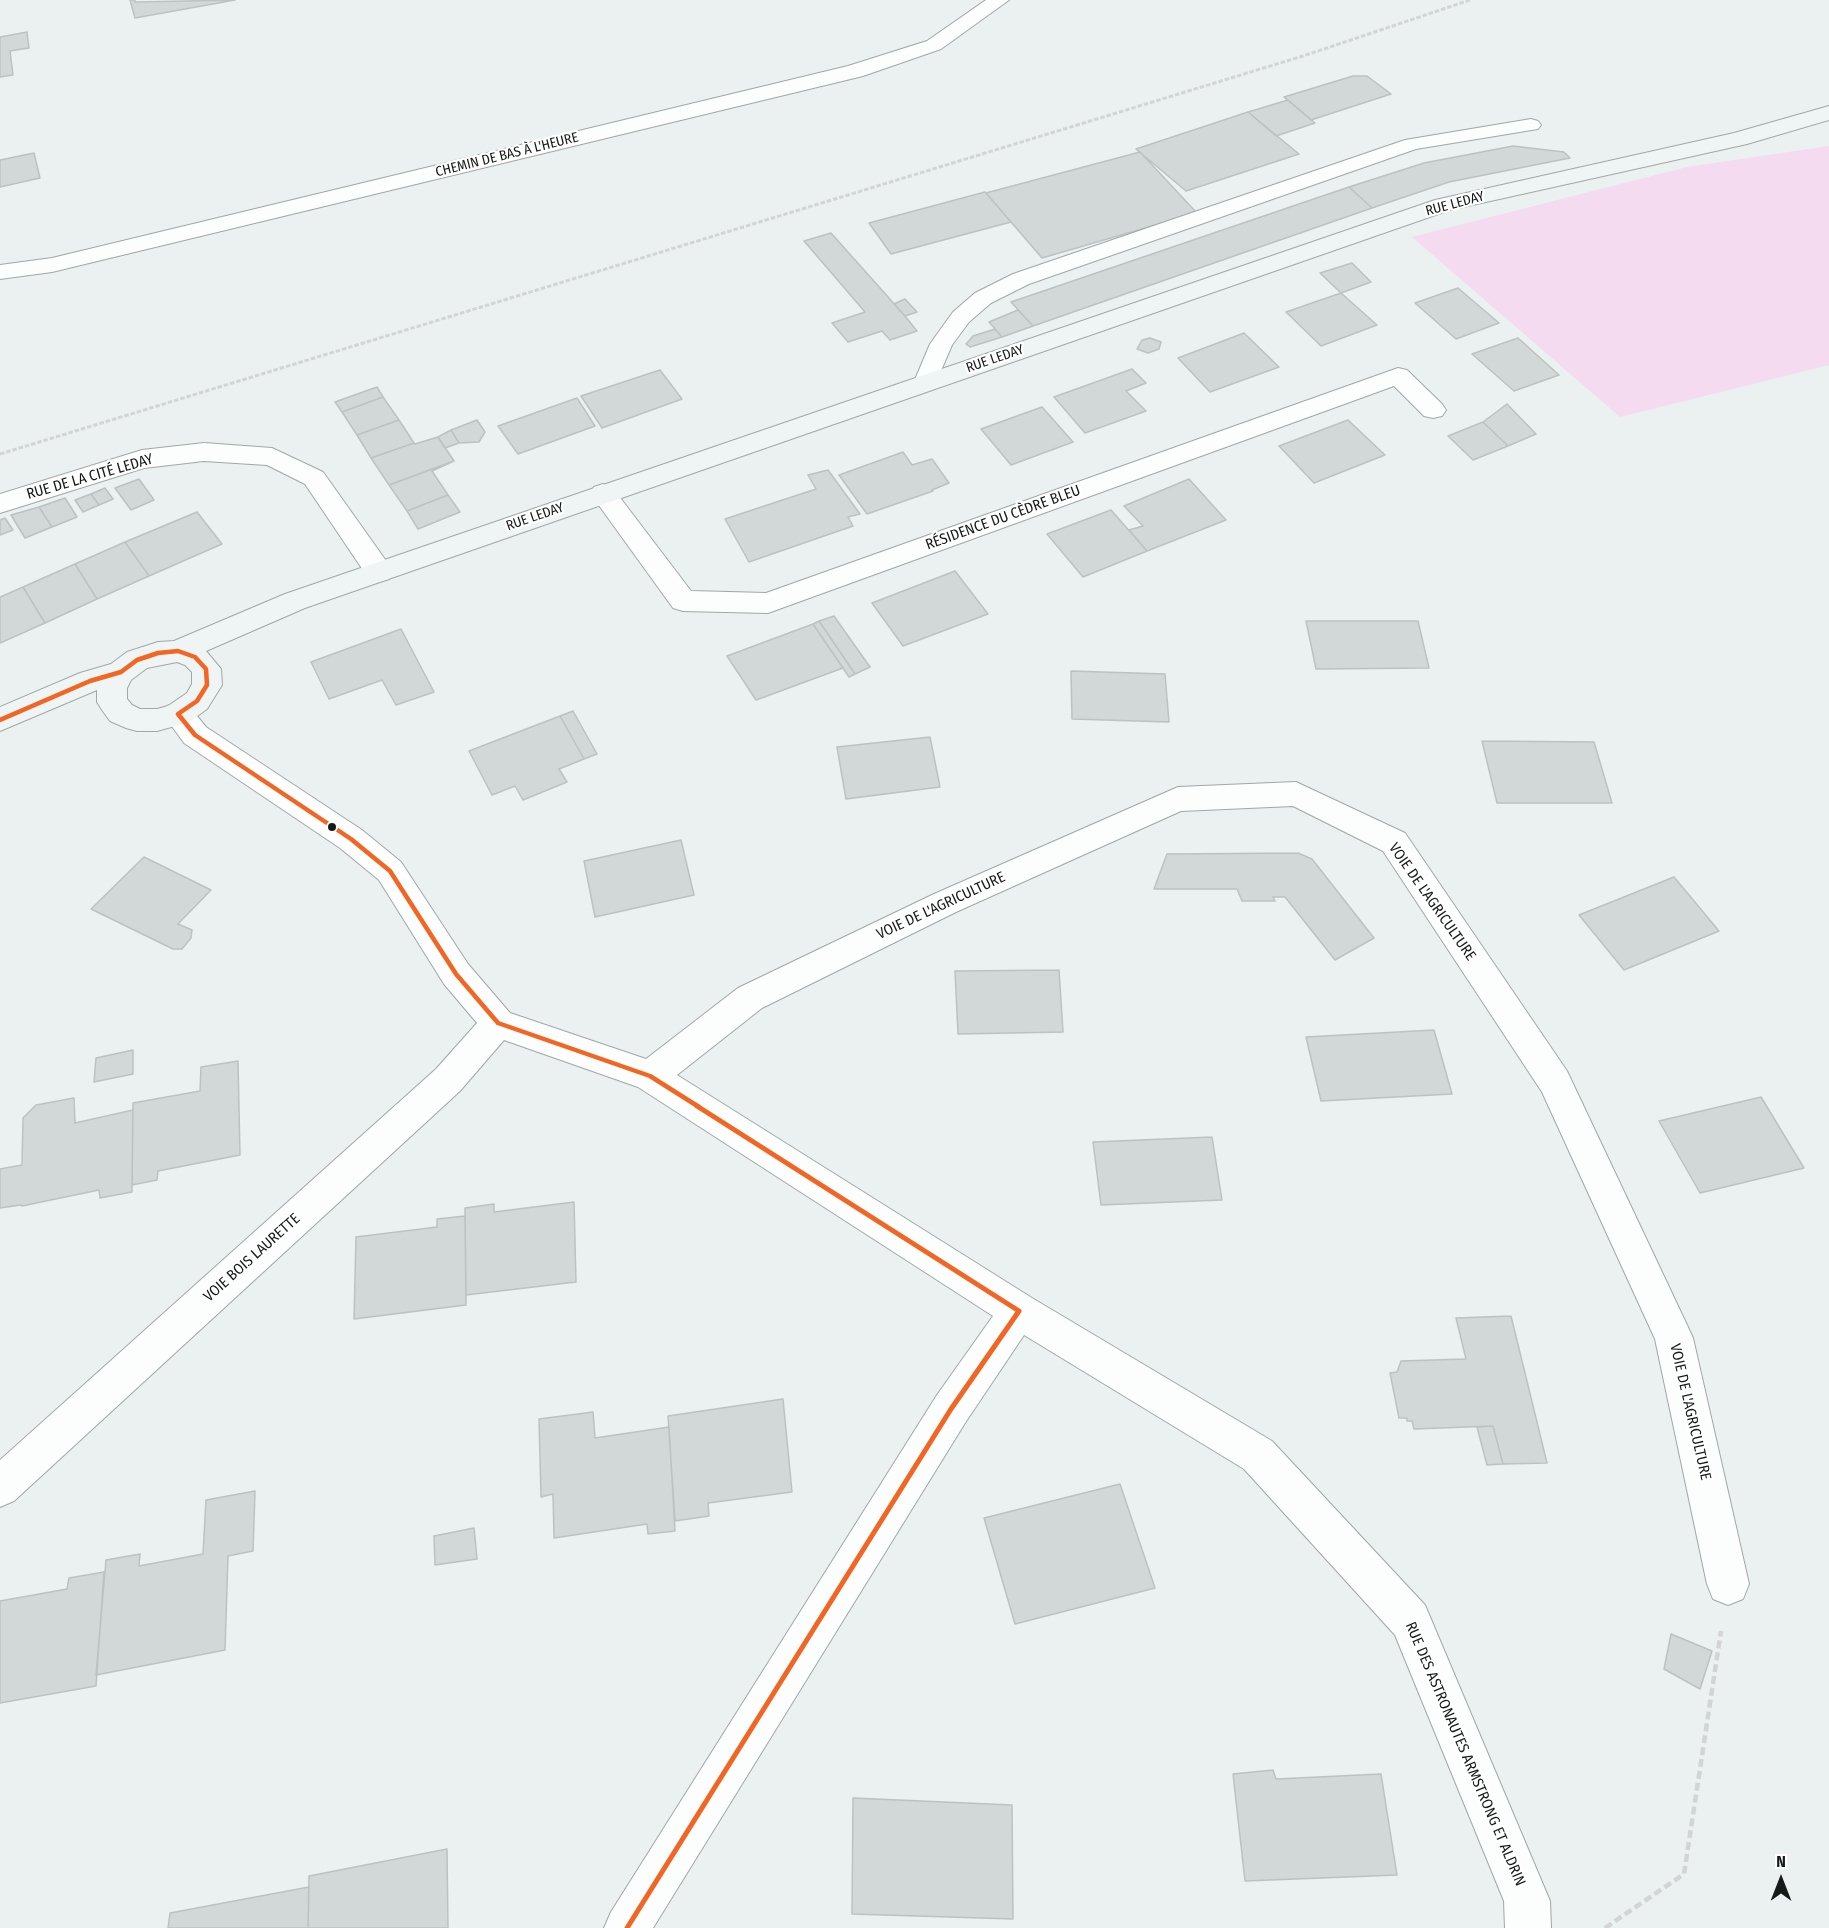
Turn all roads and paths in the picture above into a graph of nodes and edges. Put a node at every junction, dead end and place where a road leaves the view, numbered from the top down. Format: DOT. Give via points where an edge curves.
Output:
graph roads {
  1 [pos="999,0"];
  2 [pos="1470,0"];
  3 [pos="1829,113"];
  4 [pos="1531,125"];
  5 [pos="0,272"];
  6 [pos="926,382"];
  7 [pos="1433,410"];
  8 [pos="0,454"];
  9 [pos="603,493"];
  10 [pos="0,504"];
  11 [pos="379,572"];
  12 [pos="261,616"];
  13 [pos="178,651"];
  14 [pos="206,669"];
  15 [pos="121,672"];
  16 [pos="50,700"];
  17 [pos="112,702"];
  18 [pos="178,714"];
  19 [pos="0,720"];
  20 [pos="498,1023"];
  21 [pos="650,1076"];
  22 [pos="1019,1311"];
  23 [pos="0,1487"];
  24 [pos="1728,1584"];
  25 [pos="627,1928"];
  26 [pos="1528,1928"];
  27 [pos="1605,1928"];
  1 -- 5 [label="street, CHEMIN DE BAS À L'HEURE" via="934,45 855,71 63,263"];
  2 -- 8 [label="path" via="1303,56"];
  3 -- 6 [label="main road, RUE LEDAY" via="1739,139 1443,205"];
  4 -- 6 [label="lane" via="1412,144 1021,279 983,298 961,317 941,344"];
  6 -- 9 [label="main road, RUE LEDAY"];
  7 -- 9 [label="street, RÉSIDENCE DU CÈDRE BLEU" via="1398,376 768,603 683,601"];
  9 -- 11 [label="main road, RUE LEDAY"];
  10 -- 11 [label="street, RUE DE LA CITÉ LEDAY" via="142,459 204,452 272,457 314,478"];
  11 -- 12 [label="main road, RUE LEDAY"];
  12 -- 13 [label="main road, RUE LEDAY"];
  12 -- 14 [label="main road, RUE LEDAY"];
  13 -- 14 [label="main road" via="195,657"];
  13 -- 15 [label="main road" via="137,660"];
  14 -- 18 [label="main road" via="207,685 196,701"];
  15 -- 16 [label="main road" via="90,681"];
  15 -- 17 [label="main road" via="112,687"];
  16 -- 17 [label="main road"];
  16 -- 19 [label="main road"];
  17 -- 18 [label="main road" via="121,714 137,720"];
  18 -- 20 [label="street" via="195,735 351,839 390,872 456,974"];
  20 -- 21 [label="street, RUE DES ASTRONAUTES ARMSTRONG ET ALDRIN"];
  20 -- 23 [label="street, VOIE BOIS LAURETTE" via="448,1080"];
  21 -- 22 [label="street, RUE DES ASTRONAUTES ARMSTRONG ET ALDRIN"];
  21 -- 24 [label="street, VOIE DE L'AGRICULTURE" via="750,998 945,903 1178,799 1296,795 1306,799 1394,842 1555,1082 1674,1338"];
  22 -- 25 [label="street" via="951,1408"];
  22 -- 26 [label="street, RUE DES ASTRONAUTES ARMSTRONG ET ALDRIN" via="1258,1455 1410,1620 1527,1901"];
  24 -- 27 [label="path" via="1684,1874"];
}
